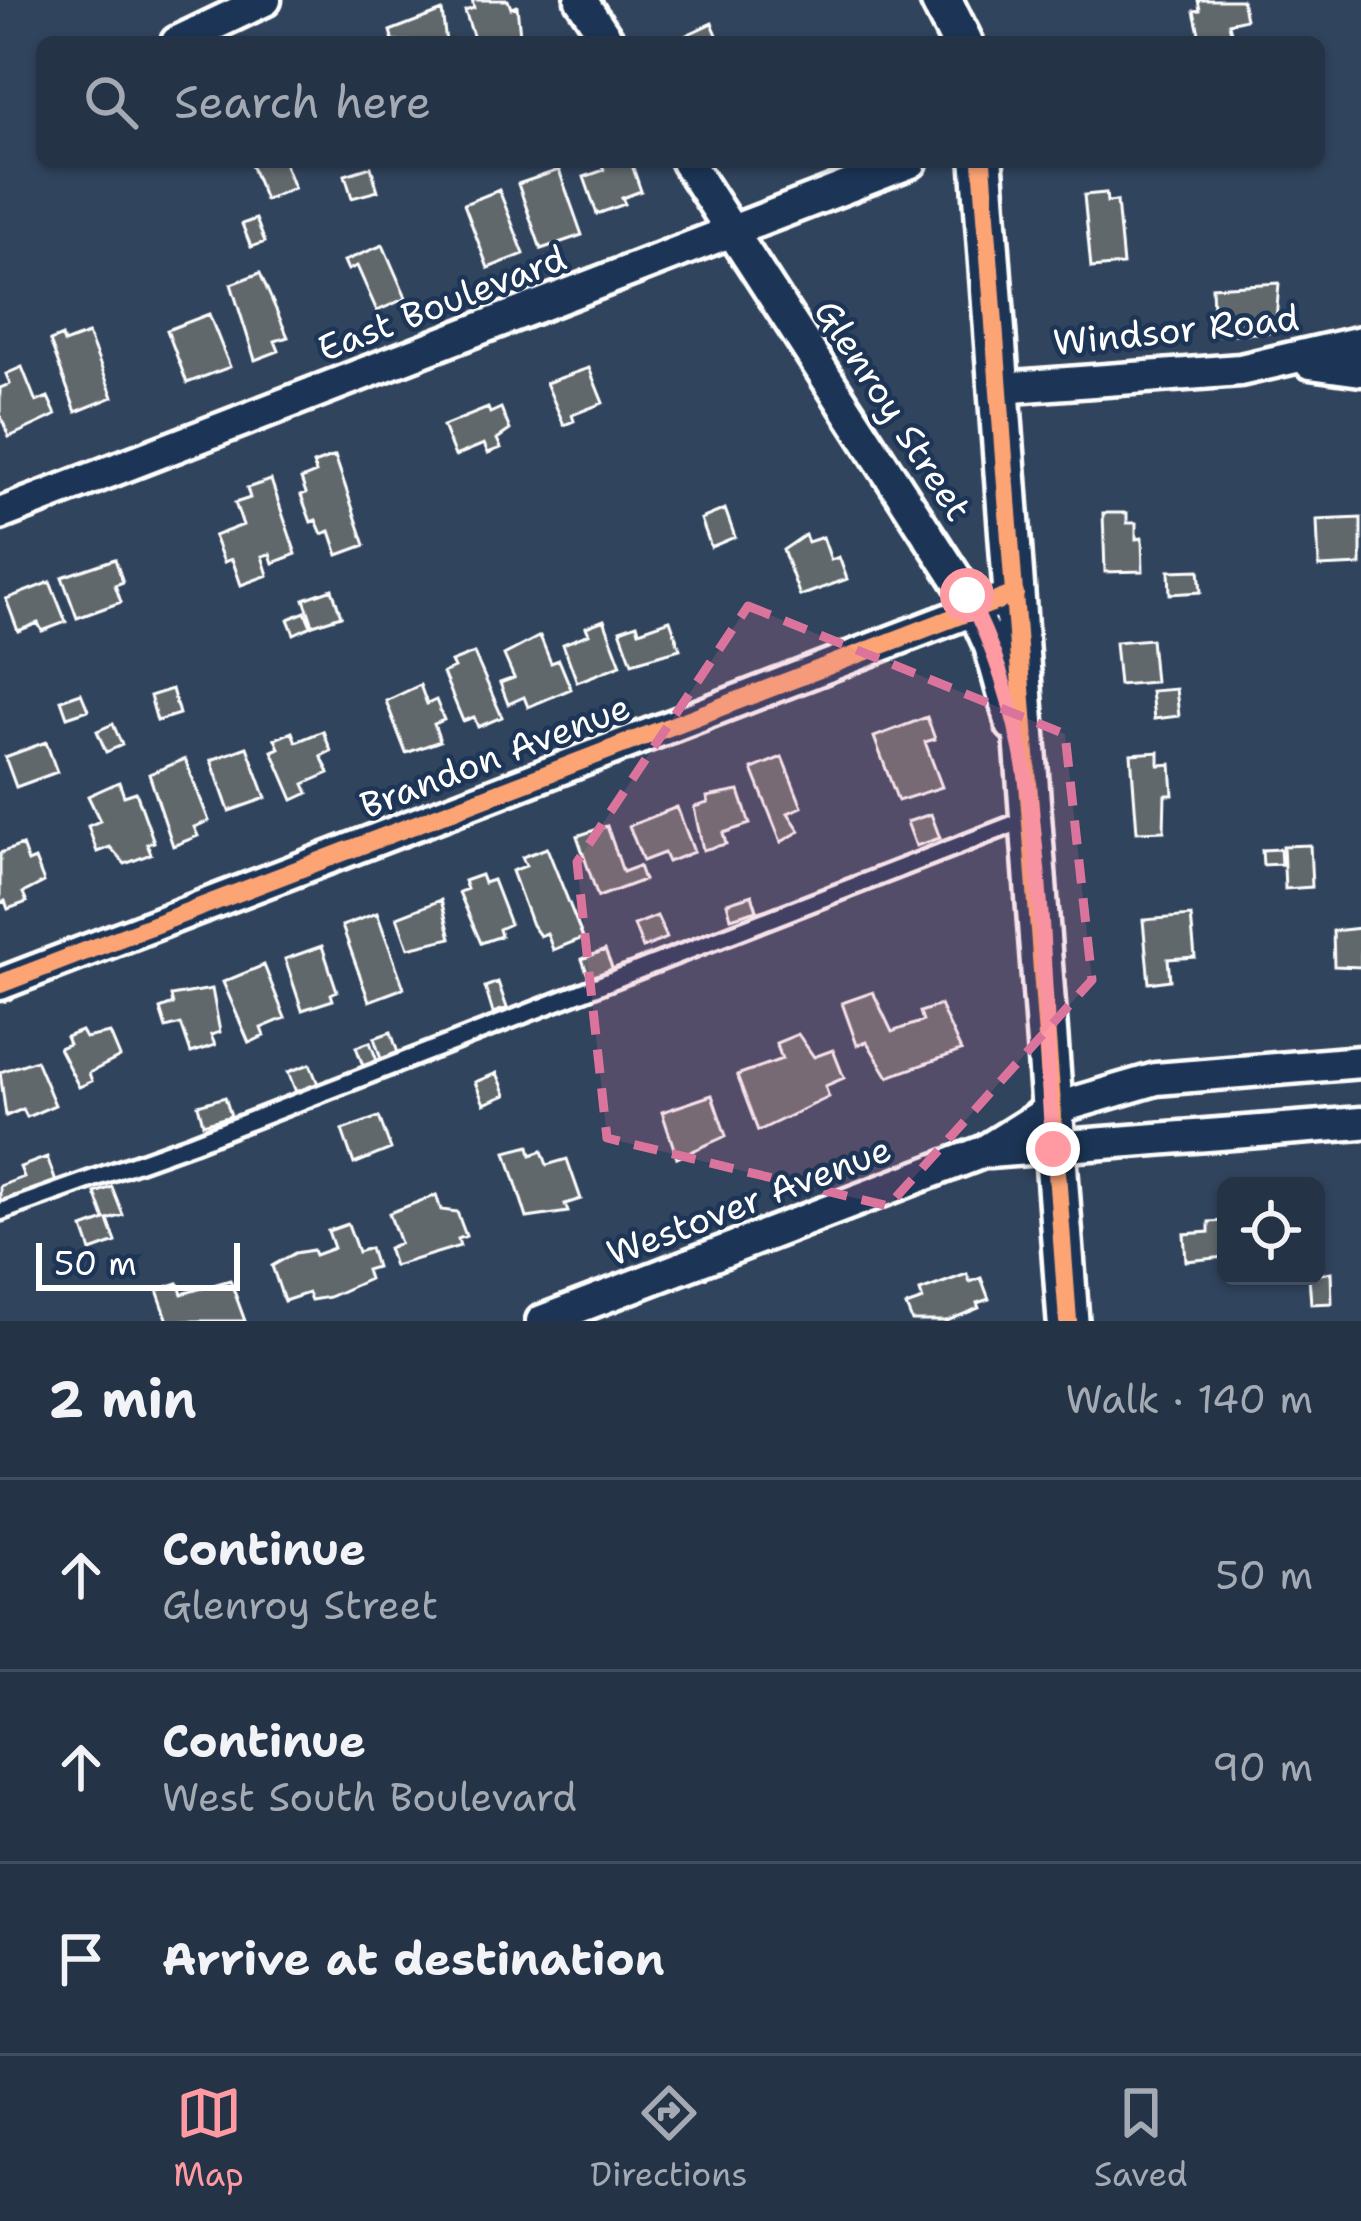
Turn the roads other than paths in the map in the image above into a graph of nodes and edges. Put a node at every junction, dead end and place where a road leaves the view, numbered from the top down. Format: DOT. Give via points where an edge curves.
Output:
graph roads {
  1 [pos="265,0"];
  2 [pos="581,0"];
  3 [pos="941,0"];
  4 [pos="190,36"];
  5 [pos="605,36"];
  6 [pos="959,36"];
  7 [pos="691,168"];
  8 [pos="896,168"];
  9 [pos="982,168"];
  10 [pos="733,232"];
  11 [pos="1361,342"];
  12 [pos="1292,361"];
  13 [pos="1361,370"];
  14 [pos="998,388"];
  15 [pos="0,514"];
  16 [pos="1015,594"];
  17 [pos="974,608"];
  18 [pos="1029,800"];
  19 [pos="0,984"];
  20 [pos="1361,1062"];
  21 [pos="1361,1123"];
  22 [pos="1051,1130"];
  23 [pos="0,1212"];
  24 [pos="542,1321"];
  25 [pos="1068,1321"];
  1 -- 4 [label="street"];
  2 -- 5 [label="street"];
  3 -- 6 [label="street"];
  7 -- 10 [label="street, Glenroy Street"];
  8 -- 10 [label="street, East Boulevard"];
  9 -- 14 [label="street"];
  10 -- 15 [label="street, East Boulevard"];
  10 -- 17 [label="street, Glenroy Street"];
  11 -- 12 [label="street, Windsor Road"];
  12 -- 13 [label="street"];
  12 -- 14 [label="street, Windsor Road"];
  14 -- 16 [label="street"];
  16 -- 17 [label="street, Brandon Avenue"];
  16 -- 18 [label="street"];
  17 -- 18 [label="street, Glenroy Street"];
  17 -- 19 [label="street, Brandon Avenue"];
  18 -- 22 [label="street"];
  18 -- 23 [label="lane" via="193,1143"];
  20 -- 22 [label="street, Westover Avenue" via="1156,1078"];
  21 -- 22 [label="street, Westover Avenue"];
  22 -- 24 [label="street, Westover Avenue"];
  22 -- 25 [label="street"];
}
